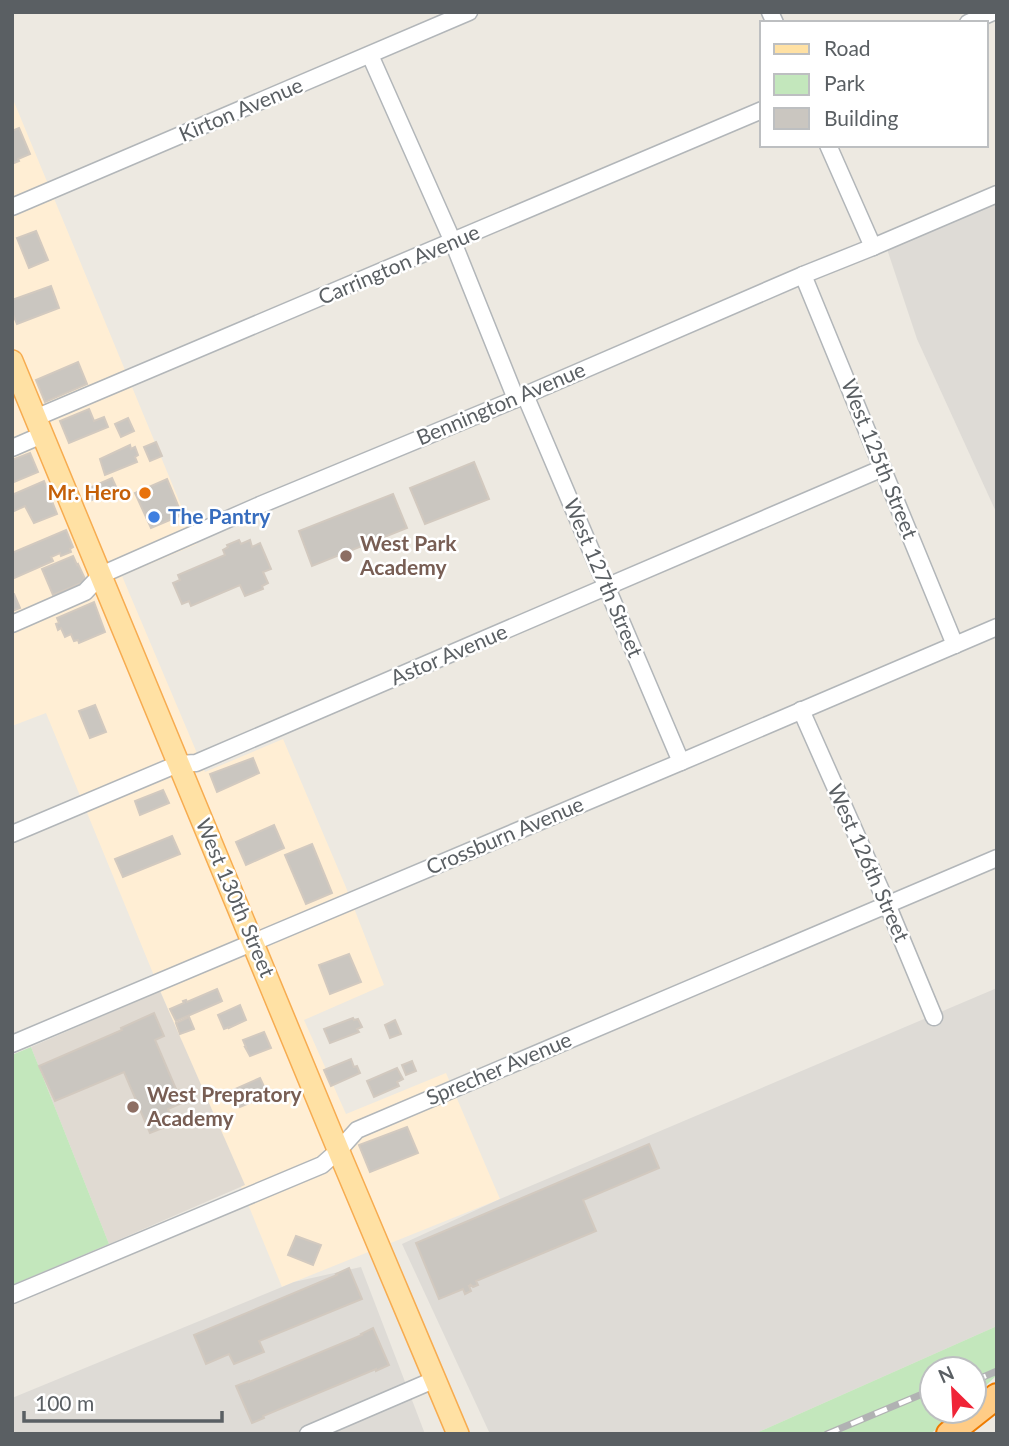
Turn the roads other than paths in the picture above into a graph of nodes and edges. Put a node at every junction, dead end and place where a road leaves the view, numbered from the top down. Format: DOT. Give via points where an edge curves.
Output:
graph roads {
  1 [pos="469,12"];
  2 [pos="993,12"];
  3 [pos="973,21"];
  4 [pos="370,55"];
  5 [pos="760,111"];
  6 [pos="829,147"];
  7 [pos="997,194"];
  8 [pos="12,208"];
  9 [pos="453,242"];
  10 [pos="873,247"];
  11 [pos="803,275"];
  12 [pos="12,361"];
  13 [pos="521,397"];
  14 [pos="39,426"];
  15 [pos="12,448"];
  16 [pos="883,468"];
  17 [pos="101,575"];
  18 [pos="607,587"];
  19 [pos="12,624"];
  20 [pos="997,626"];
  21 [pos="954,645"];
  22 [pos="801,710"];
  23 [pos="681,762"];
  24 [pos="178,764"];
  25 [pos="12,834"];
  26 [pos="997,858"];
  27 [pos="887,904"];
  28 [pos="254,942"];
  29 [pos="933,1017"];
  30 [pos="12,1044"];
  31 [pos="339,1150"];
  32 [pos="12,1295"];
  33 [pos="436,1380"];
  34 [pos="997,1396"];
  35 [pos="955,1429"];
  36 [pos="308,1434"];
  37 [pos="458,1434"];
  1 -- 4 [label="street, Kirton Avenue"];
  2 -- 3 [label="street"];
  4 -- 8 [label="street, Kirton Avenue"];
  4 -- 9 [label="street, West 127th Street"];
  5 -- 9 [label="street, Carrington Avenue"];
  6 -- 10 [label="street"];
  7 -- 10 [label="street, Bennington Avenue"];
  9 -- 13 [label="street, West 127th Street"];
  9 -- 14 [label="street, Carrington Avenue"];
  10 -- 11 [label="street, Bennington Avenue"];
  11 -- 13 [label="street, Bennington Avenue"];
  11 -- 16 [label="street, West 125th Street"];
  12 -- 14 [label="main road, West 130th Street"];
  13 -- 17 [label="street, Bennington Avenue"];
  13 -- 18 [label="street, West 127th Street"];
  14 -- 15 [label="street, Carrington Avenue"];
  14 -- 17 [label="main road, West 130th Street"];
  16 -- 18 [label="street, Astor Avenue"];
  16 -- 21 [label="street, West 125th Street"];
  17 -- 19 [label="street, Bennington Avenue" via="85,592"];
  17 -- 24 [label="main road, West 130th Street"];
  18 -- 23 [label="street, West 127th Street"];
  18 -- 24 [label="street, Astor Avenue" via="196,763"];
  20 -- 21 [label="street, Crossburn Avenue"];
  21 -- 22 [label="street, Crossburn Avenue"];
  22 -- 23 [label="street, Crossburn Avenue"];
  22 -- 27 [label="street, West 126th Street"];
  23 -- 28 [label="street, Crossburn Avenue"];
  24 -- 25 [label="street, Astor Avenue"];
  24 -- 28 [label="main road, West 130th Street"];
  26 -- 27 [label="street, Sprecher Avenue"];
  27 -- 29 [label="street, West 126th Street"];
  27 -- 31 [label="street, Sprecher Avenue" via="357,1130"];
  28 -- 30 [label="street, Crossburn Avenue"];
  28 -- 31 [label="main road, West 130th Street"];
  31 -- 32 [label="street, Sprecher Avenue" via="321,1165"];
  31 -- 33 [label="main road, West 130th Street"];
  33 -- 36 [label="street"];
  33 -- 37 [label="main road, West 130th Street"];
  34 -- 35 [label="highway"];
}
